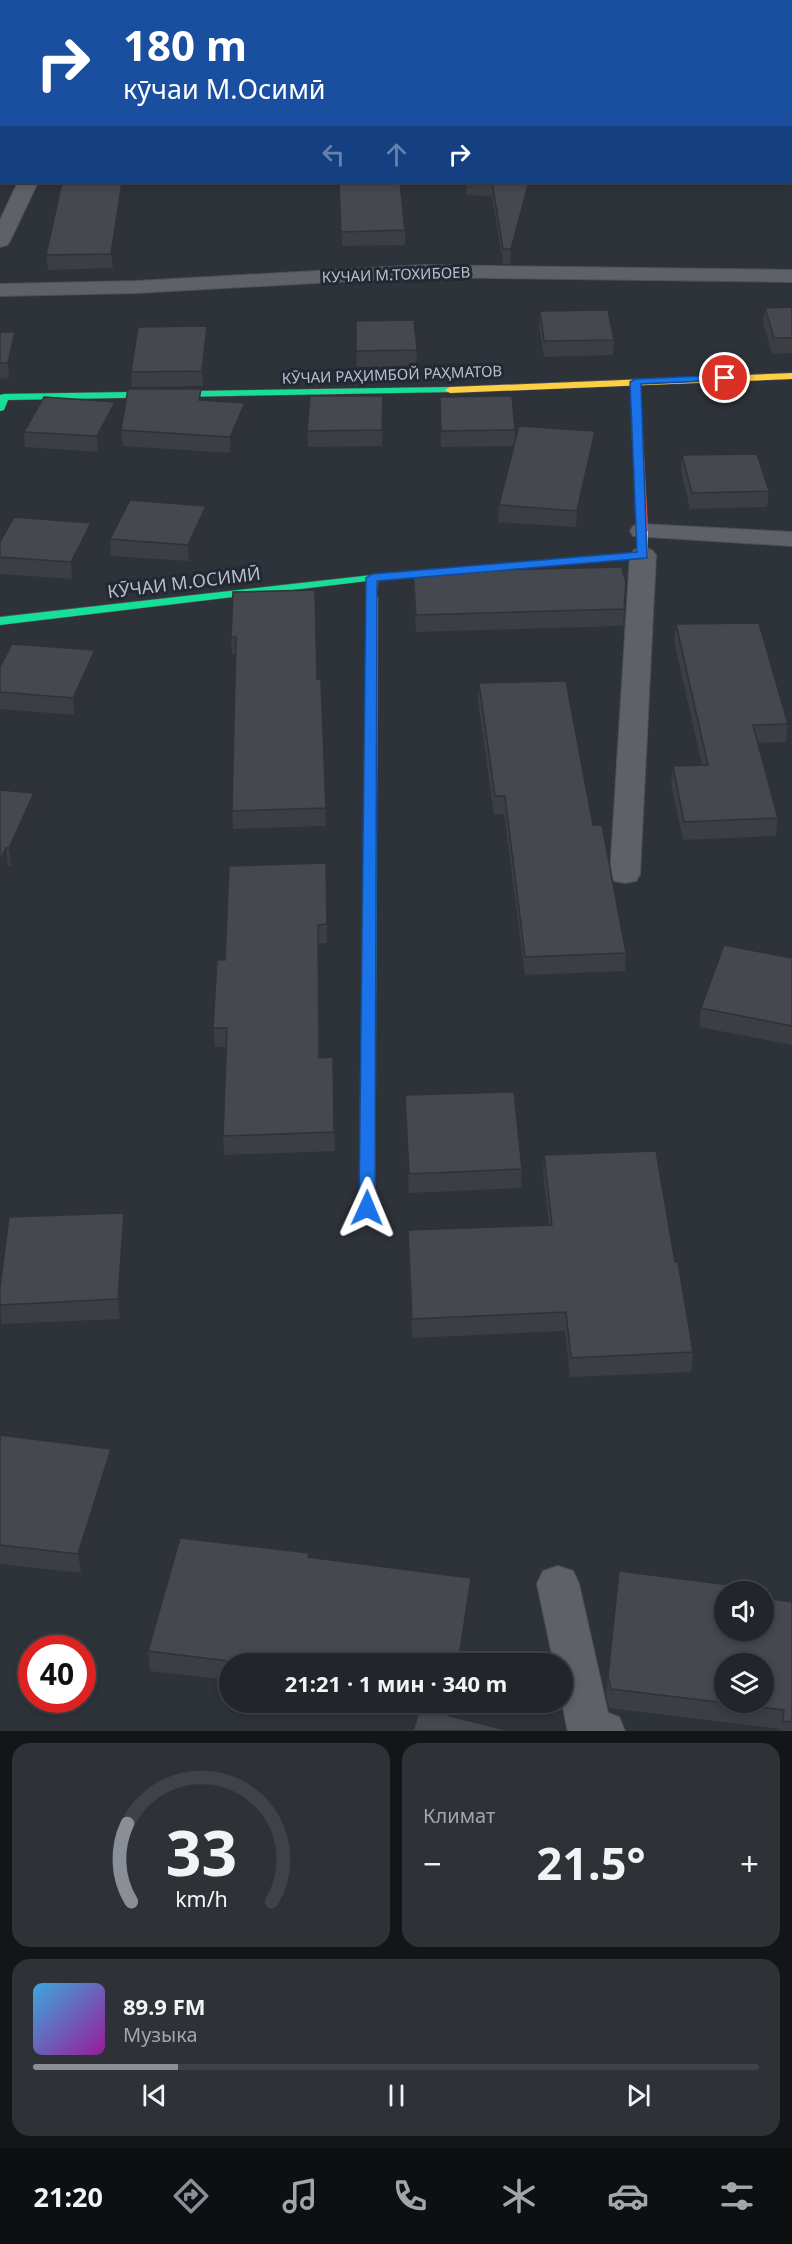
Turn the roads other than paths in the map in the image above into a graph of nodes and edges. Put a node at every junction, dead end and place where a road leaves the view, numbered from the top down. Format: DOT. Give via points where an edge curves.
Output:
graph roads {
  1 [pos="28,183"];
  2 [pos="0,241"];
  3 [pos="792,276"];
  4 [pos="0,290"];
  5 [pos="792,376"];
  6 [pos="635,382"];
  7 [pos="0,408"];
  8 [pos="792,539"];
  9 [pos="642,543"];
  10 [pos="372,578"];
  11 [pos="0,621"];
  12 [pos="625,874"];
  13 [pos="367,1208"];
  14 [pos="558,1584"];
  15 [pos="603,1731"];
  1 -- 2 [label="street"];
  3 -- 4 [label="street, КУЧАИ М.ТОХИБОЕВ" via="424,271 137,288"];
  5 -- 6 [label="street, КӮЧАИ РАҲИМБОЙ РАҲМАТОВ"];
  6 -- 7 [label="street, КӮЧАИ РАҲИМБОЙ РАҲМАТОВ" via="387,393 4,397"];
  6 -- 9 [label="street"];
  8 -- 9 [label="street"];
  9 -- 10 [label="street, КӮЧАИ М.ОСИМӢ"];
  9 -- 12 [label="street"];
  10 -- 11 [label="street, КӮЧАИ М.ОСИМӢ"];
  10 -- 13 [label="street"];
  14 -- 15 [label="street" via="589,1728"];
}
